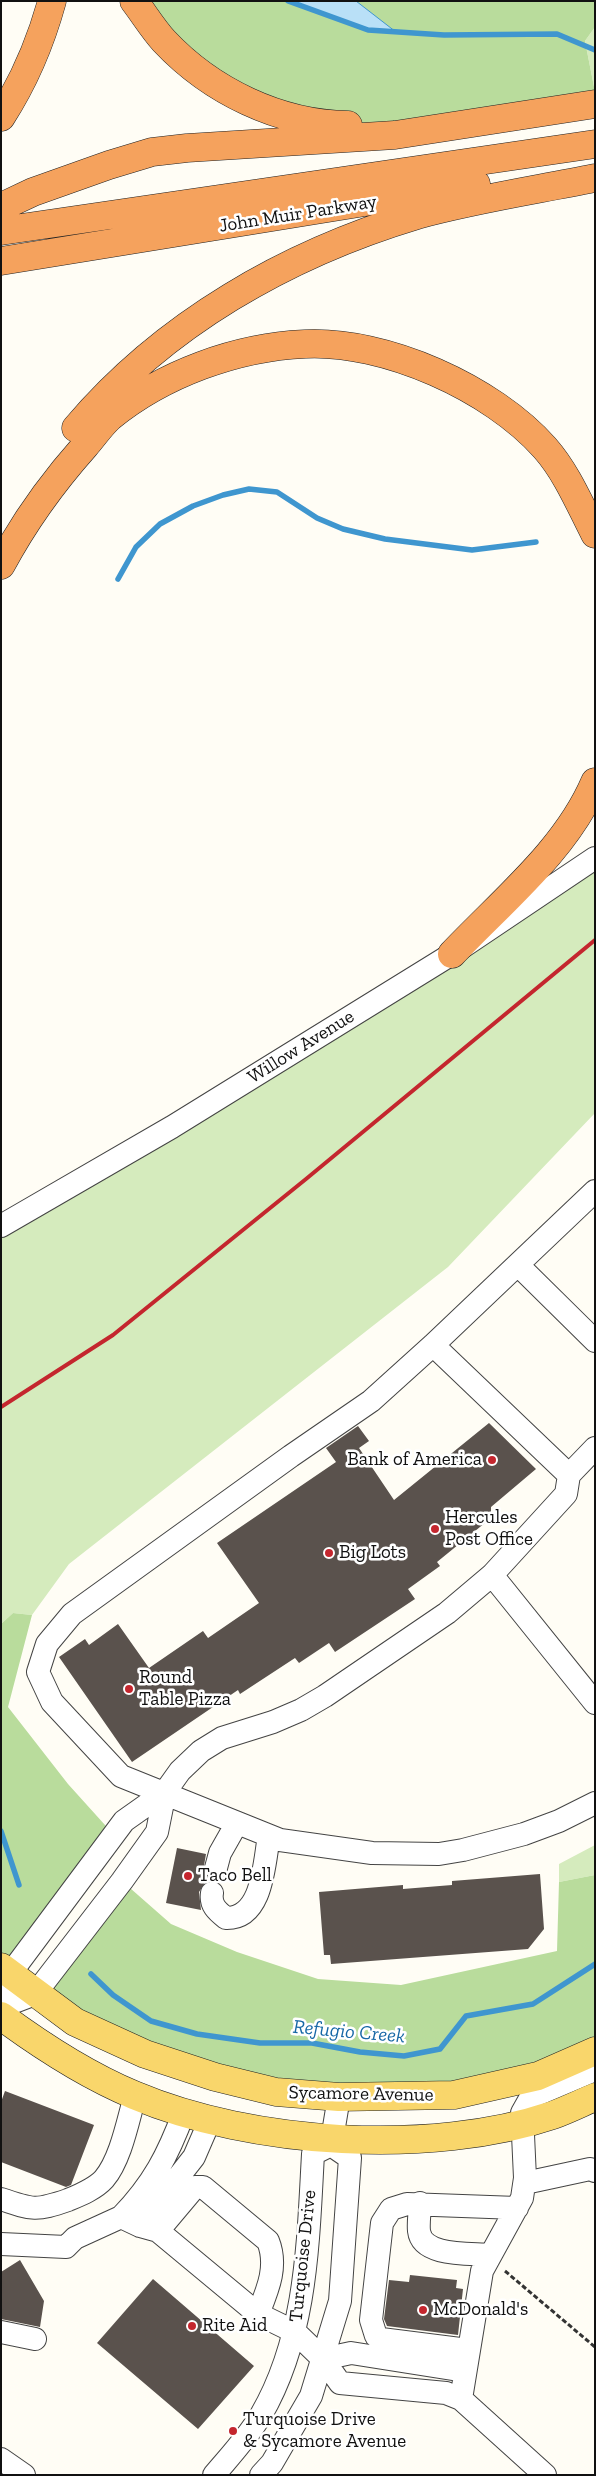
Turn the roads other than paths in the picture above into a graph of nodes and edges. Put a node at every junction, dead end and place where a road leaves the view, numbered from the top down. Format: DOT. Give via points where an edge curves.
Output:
graph roads {
  1 [pos="52,1"];
  2 [pos="134,1"];
  3 [pos="595,104"];
  4 [pos="1,117"];
  5 [pos="459,125"];
  6 [pos="595,144"];
  7 [pos="595,178"];
  8 [pos="1,208"];
  9 [pos="1,231"];
  10 [pos="1,262"];
  11 [pos="1,530"];
  12 [pos="595,534"];
  13 [pos="1,565"];
  14 [pos="595,782"];
  15 [pos="595,858"];
  16 [pos="452,954"];
  17 [pos="595,1191"];
  18 [pos="1,1226"];
  19 [pos="518,1265"];
  20 [pos="595,1341"];
  21 [pos="433,1345"];
  22 [pos="595,1448"];
  23 [pos="569,1475"];
  24 [pos="492,1575"];
  25 [pos="595,1703"];
  26 [pos="165,1792"];
  27 [pos="595,1803"];
  28 [pos="237,1823"];
  29 [pos="269,1836"];
  30 [pos="216,1868"];
  31 [pos="212,1893"];
  32 [pos="4,1978"];
  33 [pos="35,1994"];
  34 [pos="1,2008"];
  35 [pos="1,2016"];
  36 [pos="595,2051"];
  37 [pos="595,2070"];
  38 [pos="135,2096"];
  39 [pos="339,2097"];
  40 [pos="595,2097"];
  41 [pos="595,2106"];
  42 [pos="184,2112"];
  43 [pos="553,2115"];
  44 [pos="210,2120"];
  45 [pos="522,2123"];
  46 [pos="332,2142"];
  47 [pos="595,2171"];
  48 [pos="525,2183"];
  49 [pos="1,2199"];
  50 [pos="414,2204"];
  51 [pos="517,2208"];
  52 [pos="140,2225"];
  53 [pos="1,2244"];
  54 [pos="487,2260"];
  55 [pos="258,2314"];
  56 [pos="1,2332"];
  57 [pos="295,2332"];
  58 [pos="35,2339"];
  59 [pos="323,2359"];
  60 [pos="466,2360"];
  61 [pos="460,2399"];
  62 [pos="1,2459"];
  63 [pos="24,2475"];
  64 [pos="214,2475"];
  65 [pos="261,2475"];
  66 [pos="545,2475"];
  1 -- 4 [label="highway" via="11,102"];
  2 -- 5 [label="highway" via="164,41 201,74 245,102 327,125"];
  3 -- 5 [label="highway"];
  5 -- 8 [label="highway" via="395,135 152,152 33,192"];
  6 -- 9 [label="highway, John Muir Parkway"];
  7 -- 10 [label="highway, John Muir Parkway" via="508,180"];
  7 -- 11 [label="highway" via="461,204 379,228 298,261 225,300 154,351 89,412 33,479"];
  12 -- 13 [label="highway" via="567,480 545,448 507,413 471,389 417,363 346,346 306,344 264,349 206,364 151,388 109,418 58,476"];
  14 -- 16 [label="highway" via="570,829"];
  15 -- 16 [label="street, Willow Avenue"];
  16 -- 18 [label="street, Willow Avenue" via="172,1126"];
  17 -- 19 [label="street"];
  19 -- 20 [label="street"];
  19 -- 21 [label="street"];
  21 -- 23 [label="street"];
  21 -- 26 [label="street" via="371,1401 72,1614 47,1644 38,1672 52,1702 121,1776"];
  22 -- 23 [label="street"];
  23 -- 24 [label="street" via="566,1494"];
  24 -- 25 [label="street"];
  24 -- 26 [label="street" via="447,1613 325,1696 274,1722 222,1738 201,1751 180,1771"];
  26 -- 28 [label="street"];
  26 -- 32 [label="street" via="124,1821"];
  26 -- 33 [label="street" via="157,1832"];
  27 -- 29 [label="street" via="524,1834 439,1854 372,1853"];
  28 -- 29 [label="street"];
  28 -- 30 [label="street" via="220,1853"];
  29 -- 31 [label="street" via="259,1888 248,1910 240,1917 226,1918 214,1908"];
  32 -- 33 [label="main road, Sycamore Avenue"];
  33 -- 34 [label="street"];
  33 -- 39 [label="main road, Sycamore Avenue" via="75,2022 145,2054 215,2077 276,2092"];
  35 -- 38 [label="main road" via="52,2052"];
  36 -- 39 [label="main road, Sycamore Avenue" via="538,2076 454,2094"];
  37 -- 45 [label="street" via="531,2097 522,2113"];
  38 -- 42 [label="main road"];
  38 -- 49 [label="street" via="112,2165 96,2186 82,2195 42,2209"];
  39 -- 46 [label="street"];
  40 -- 43 [label="main road"];
  41 -- 43 [label="street"];
  42 -- 44 [label="main road"];
  42 -- 52 [label="street" via="172,2145 140,2197"];
  43 -- 45 [label="main road"];
  44 -- 46 [label="main road"];
  44 -- 52 [label="street" via="194,2157"];
  45 -- 46 [label="main road" via="418,2140"];
  45 -- 48 [label="street"];
  46 -- 57 [label="street, Turquoise Drive" via="313,2154 303,2289"];
  46 -- 59 [label="street, Turquoise Drive" via="350,2158 340,2301"];
  47 -- 48 [label="street" via="590,2169"];
  48 -- 51 [label="street"];
  50 -- 51 [label="street"];
  50 -- 54 [label="street" via="419,2231 428,2246"];
  50 -- 60 [label="street" via="391,2209 382,2223 371,2320 376,2336"];
  51 -- 54 [label="street"];
  52 -- 53 [label="street" via="75,2238 66,2246"];
  52 -- 55 [label="street"];
  52 -- 55 [label="street" via="195,2187 203,2187 268,2241 273,2266"];
  54 -- 60 [label="street"];
  55 -- 57 [label="street"];
  56 -- 58 [label="street"];
  57 -- 59 [label="street"];
  57 -- 64 [label="street, Turquoise Drive" via="276,2386 260,2417"];
  59 -- 60 [label="street" via="351,2353"];
  59 -- 61 [label="street" via="340,2382 446,2393"];
  59 -- 65 [label="street, Turquoise Drive" via="308,2401 272,2463"];
  60 -- 61 [label="street"];
  61 -- 66 [label="street"];
  62 -- 63 [label="street"];
}
